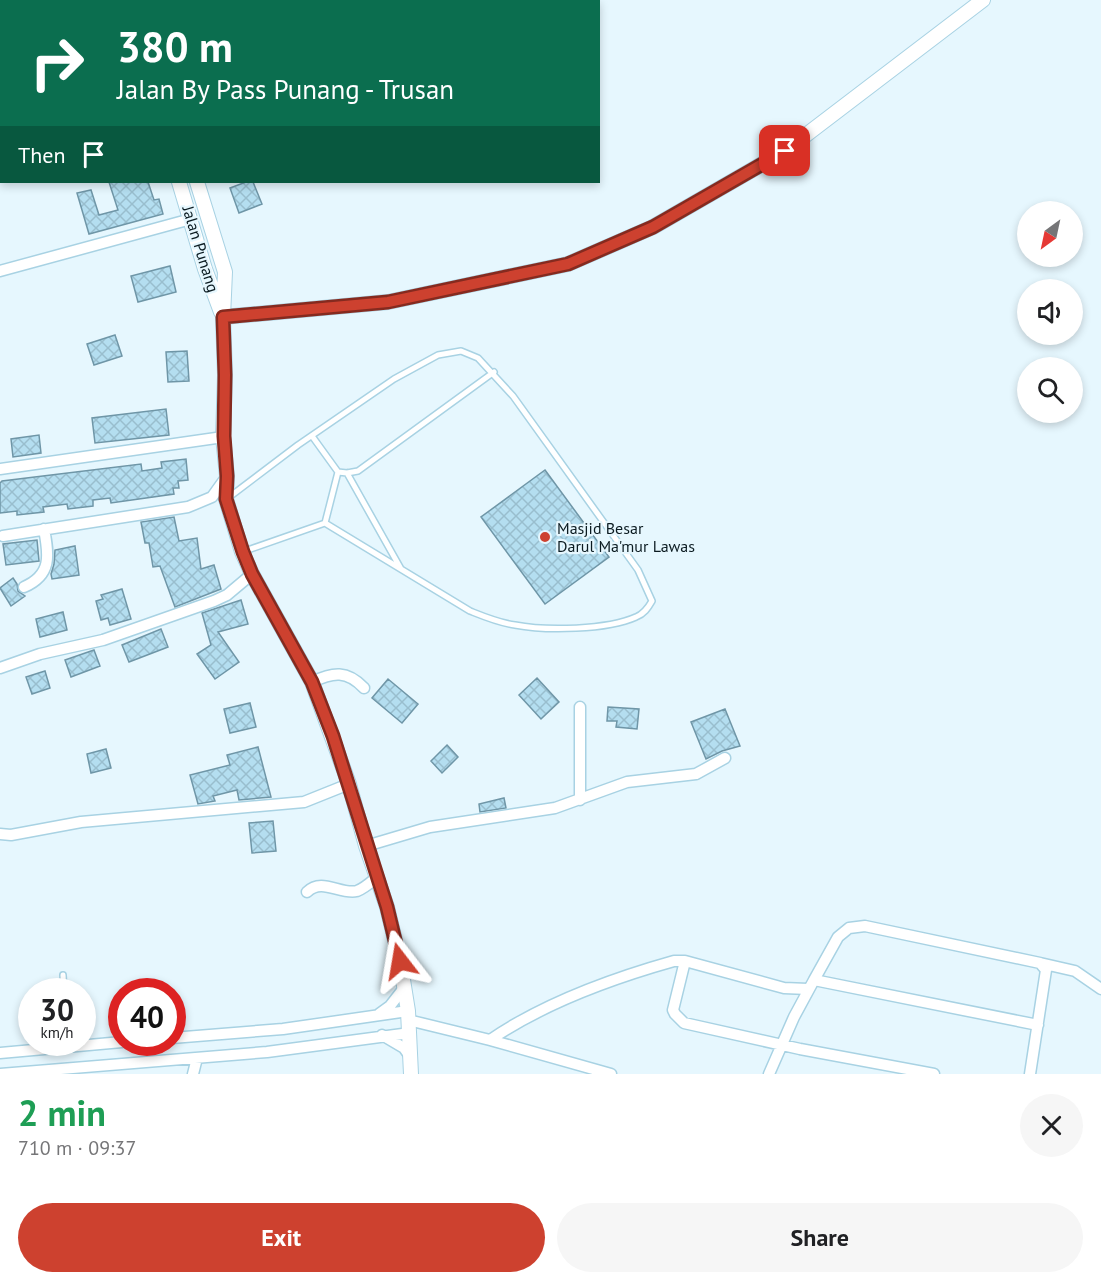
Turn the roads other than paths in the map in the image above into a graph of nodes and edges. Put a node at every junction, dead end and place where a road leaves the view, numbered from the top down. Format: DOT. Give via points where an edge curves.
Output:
graph roads {
  1 [pos="983,0"];
  2 [pos="180,183"];
  3 [pos="197,183"];
  4 [pos="191,219"];
  5 [pos="0,271"];
  6 [pos="223,317"];
  7 [pos="494,372"];
  8 [pos="312,435"];
  9 [pos="224,436"];
  10 [pos="0,469"];
  11 [pos="338,472"];
  12 [pos="347,473"];
  13 [pos="227,476"];
  14 [pos="226,499"];
  15 [pos="325,524"];
  16 [pos="44,529"];
  17 [pos="3,536"];
  18 [pos="243,552"];
  19 [pos="401,569"];
  20 [pos="252,574"];
  21 [pos="24,587"];
  22 [pos="0,668"];
  23 [pos="312,682"];
  24 [pos="364,688"];
  25 [pos="580,707"];
  26 [pos="725,758"];
  27 [pos="349,784"];
  28 [pos="580,800"];
  29 [pos="0,834"];
  30 [pos="366,846"];
  31 [pos="377,877"];
  32 [pos="307,892"];
  33 [pos="685,961"];
  34 [pos="1040,963"];
  35 [pos="63,975"];
  36 [pos="63,978"];
  37 [pos="811,984"];
  38 [pos="405,988"];
  39 [pos="1101,989"];
  40 [pos="379,1014"];
  41 [pos="408,1021"];
  42 [pos="1038,1025"];
  43 [pos="382,1035"];
  44 [pos="186,1037"];
  45 [pos="489,1040"];
  46 [pos="782,1045"];
  47 [pos="18,1051"];
  48 [pos="0,1053"];
  49 [pos="197,1058"];
  50 [pos="411,1058"];
  51 [pos="0,1074"];
  52 [pos="193,1074"];
  53 [pos="411,1074"];
  54 [pos="611,1074"];
  55 [pos="769,1074"];
  56 [pos="934,1074"];
  57 [pos="1030,1074"];
  1 -- 6 [label="street" via="785,151 653,227 568,264 388,302"];
  2 -- 4 [label="street, Jalan Punang"];
  3 -- 6 [label="street, Jalan Punang" via="225,272"];
  4 -- 5 [label="street"];
  4 -- 6 [label="street, Jalan Punang"];
  6 -- 9 [label="street, Jalan Punang"];
  7 -- 8 [label="lane" via="478,358 461,351 438,355 393,379"];
  7 -- 12 [label="lane" via="358,471"];
  7 -- 19 [label="lane" via="638,570 652,601 637,617 616,623 558,628 516,626 470,611"];
  8 -- 11 [label="lane"];
  8 -- 14 [label="lane"];
  9 -- 10 [label="street"];
  9 -- 13 [label="street, Jalan Punang"];
  11 -- 12 [label="lane"];
  11 -- 15 [label="lane"];
  12 -- 19 [label="lane"];
  13 -- 14 [label="street, Jalan Punang"];
  13 -- 16 [label="street" via="212,497 188,507"];
  14 -- 18 [label="street, Jalan Punang"];
  15 -- 18 [label="lane"];
  15 -- 19 [label="lane"];
  16 -- 17 [label="street"];
  16 -- 21 [label="street" via="45,571"];
  18 -- 20 [label="street, Jalan Punang"];
  20 -- 22 [label="street" via="214,601 103,640 40,654"];
  20 -- 23 [label="street, Jalan Punang"];
  23 -- 24 [label="street" via="328,674 345,675"];
  23 -- 27 [label="street, Jalan Punang"];
  25 -- 28 [label="street"];
  26 -- 28 [label="street" via="696,774 627,782"];
  27 -- 29 [label="street" via="304,802 81,822"];
  27 -- 30 [label="street, Jalan Punang"];
  28 -- 30 [label="street" via="529,813 430,827"];
  30 -- 31 [label="street, Jalan Punang"];
  31 -- 32 [label="street" via="357,891 319,886"];
  31 -- 38 [label="street, Jalan Punang"];
  33 -- 37 [label="street" via="783,988"];
  33 -- 45 [label="street" via="659,965 574,995 518,1021"];
  33 -- 46 [label="street" via="673,1010 679,1019"];
  34 -- 37 [label="street" via="865,926 849,928 838,937"];
  34 -- 39 [label="street" via="1075,971"];
  34 -- 42 [label="street" via="1046,970"];
  35 -- 36 [label="lane"];
  37 -- 42 [label="street"];
  37 -- 46 [label="street"];
  38 -- 40 [label="street"];
  38 -- 41 [label="street, Jalan Punang"];
  40 -- 41 [label="street"];
  40 -- 44 [label="street" via="283,1029"];
  41 -- 43 [label="street"];
  41 -- 45 [label="street"];
  41 -- 50 [label="street, Jalan Punang"];
  42 -- 57 [label="street"];
  43 -- 49 [label="street"];
  43 -- 50 [label="street" via="404,1048"];
  45 -- 54 [label="street"];
  46 -- 55 [label="street"];
  46 -- 56 [label="street"];
  47 -- 48 [label="street"];
  49 -- 51 [label="street"];
  49 -- 52 [label="street"];
  50 -- 53 [label="street, Jalan Punang"];
}
